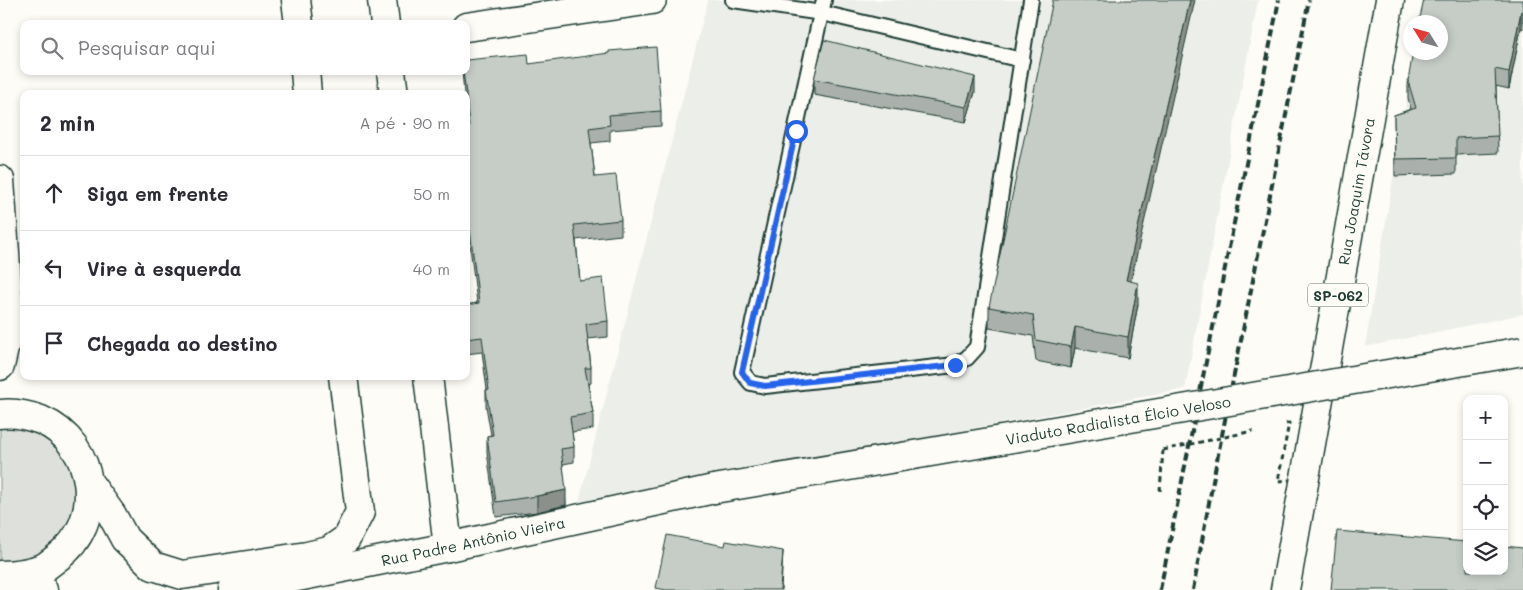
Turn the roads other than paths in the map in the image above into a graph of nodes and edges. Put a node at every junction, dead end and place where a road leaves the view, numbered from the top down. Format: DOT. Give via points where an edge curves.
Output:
graph roads {
  1 [pos="296,0"];
  2 [pos="382,0"];
  3 [pos="652,0"];
  4 [pos="733,0"];
  5 [pos="1031,0"];
  6 [pos="1390,0"];
  7 [pos="823,6"];
  8 [pos="298,20"];
  9 [pos="384,20"];
  10 [pos="470,26"];
  11 [pos="1022,60"];
  12 [pos="305,75"];
  13 [pos="392,75"];
  14 [pos="307,90"];
  15 [pos="393,90"];
  16 [pos="0,180"];
  17 [pos="3,275"];
  18 [pos="1523,351"];
  19 [pos="0,366"];
  20 [pos="344,380"];
  21 [pos="428,380"];
  22 [pos="0,414"];
  23 [pos="89,483"];
  24 [pos="714,489"];
  25 [pos="448,547"];
  26 [pos="0,575"];
  27 [pos="43,590"];
  28 [pos="232,590"];
  29 [pos="1285,590"];
  1 -- 8 [label="main road"];
  2 -- 9 [label="main road"];
  3 -- 10 [label="main road"];
  4 -- 7 [label="lane"];
  5 -- 11 [label="lane"];
  6 -- 29 [label="main road, Rua Joaquim Távora / SP-062"];
  7 -- 11 [label="lane"];
  7 -- 11 [label="lane" via="742,372 750,383 765,386 955,365 967,358 976,347"];
  12 -- 14 [label="main road"];
  13 -- 15 [label="main road"];
  16 -- 17 [label="main road"];
  17 -- 19 [label="main road" via="9,312"];
  18 -- 24 [label="main road, Viaduto Radialista Élcio Veloso, bridge"];
  20 -- 23 [label="main road" via="360,512 346,539 329,551 182,575 153,566 125,539"];
  21 -- 25 [label="main road"];
  22 -- 23 [label="main road" via="30,415 52,425 70,440 82,460"];
  23 -- 26 [label="main road" via="88,508 81,532 66,551 46,566 22,574"];
  24 -- 25 [label="main road, Rua Padre Antônio Vieira"];
  25 -- 28 [label="main road, Rua Padre Antônio Vieira"];
  26 -- 27 [label="main road"];
}
